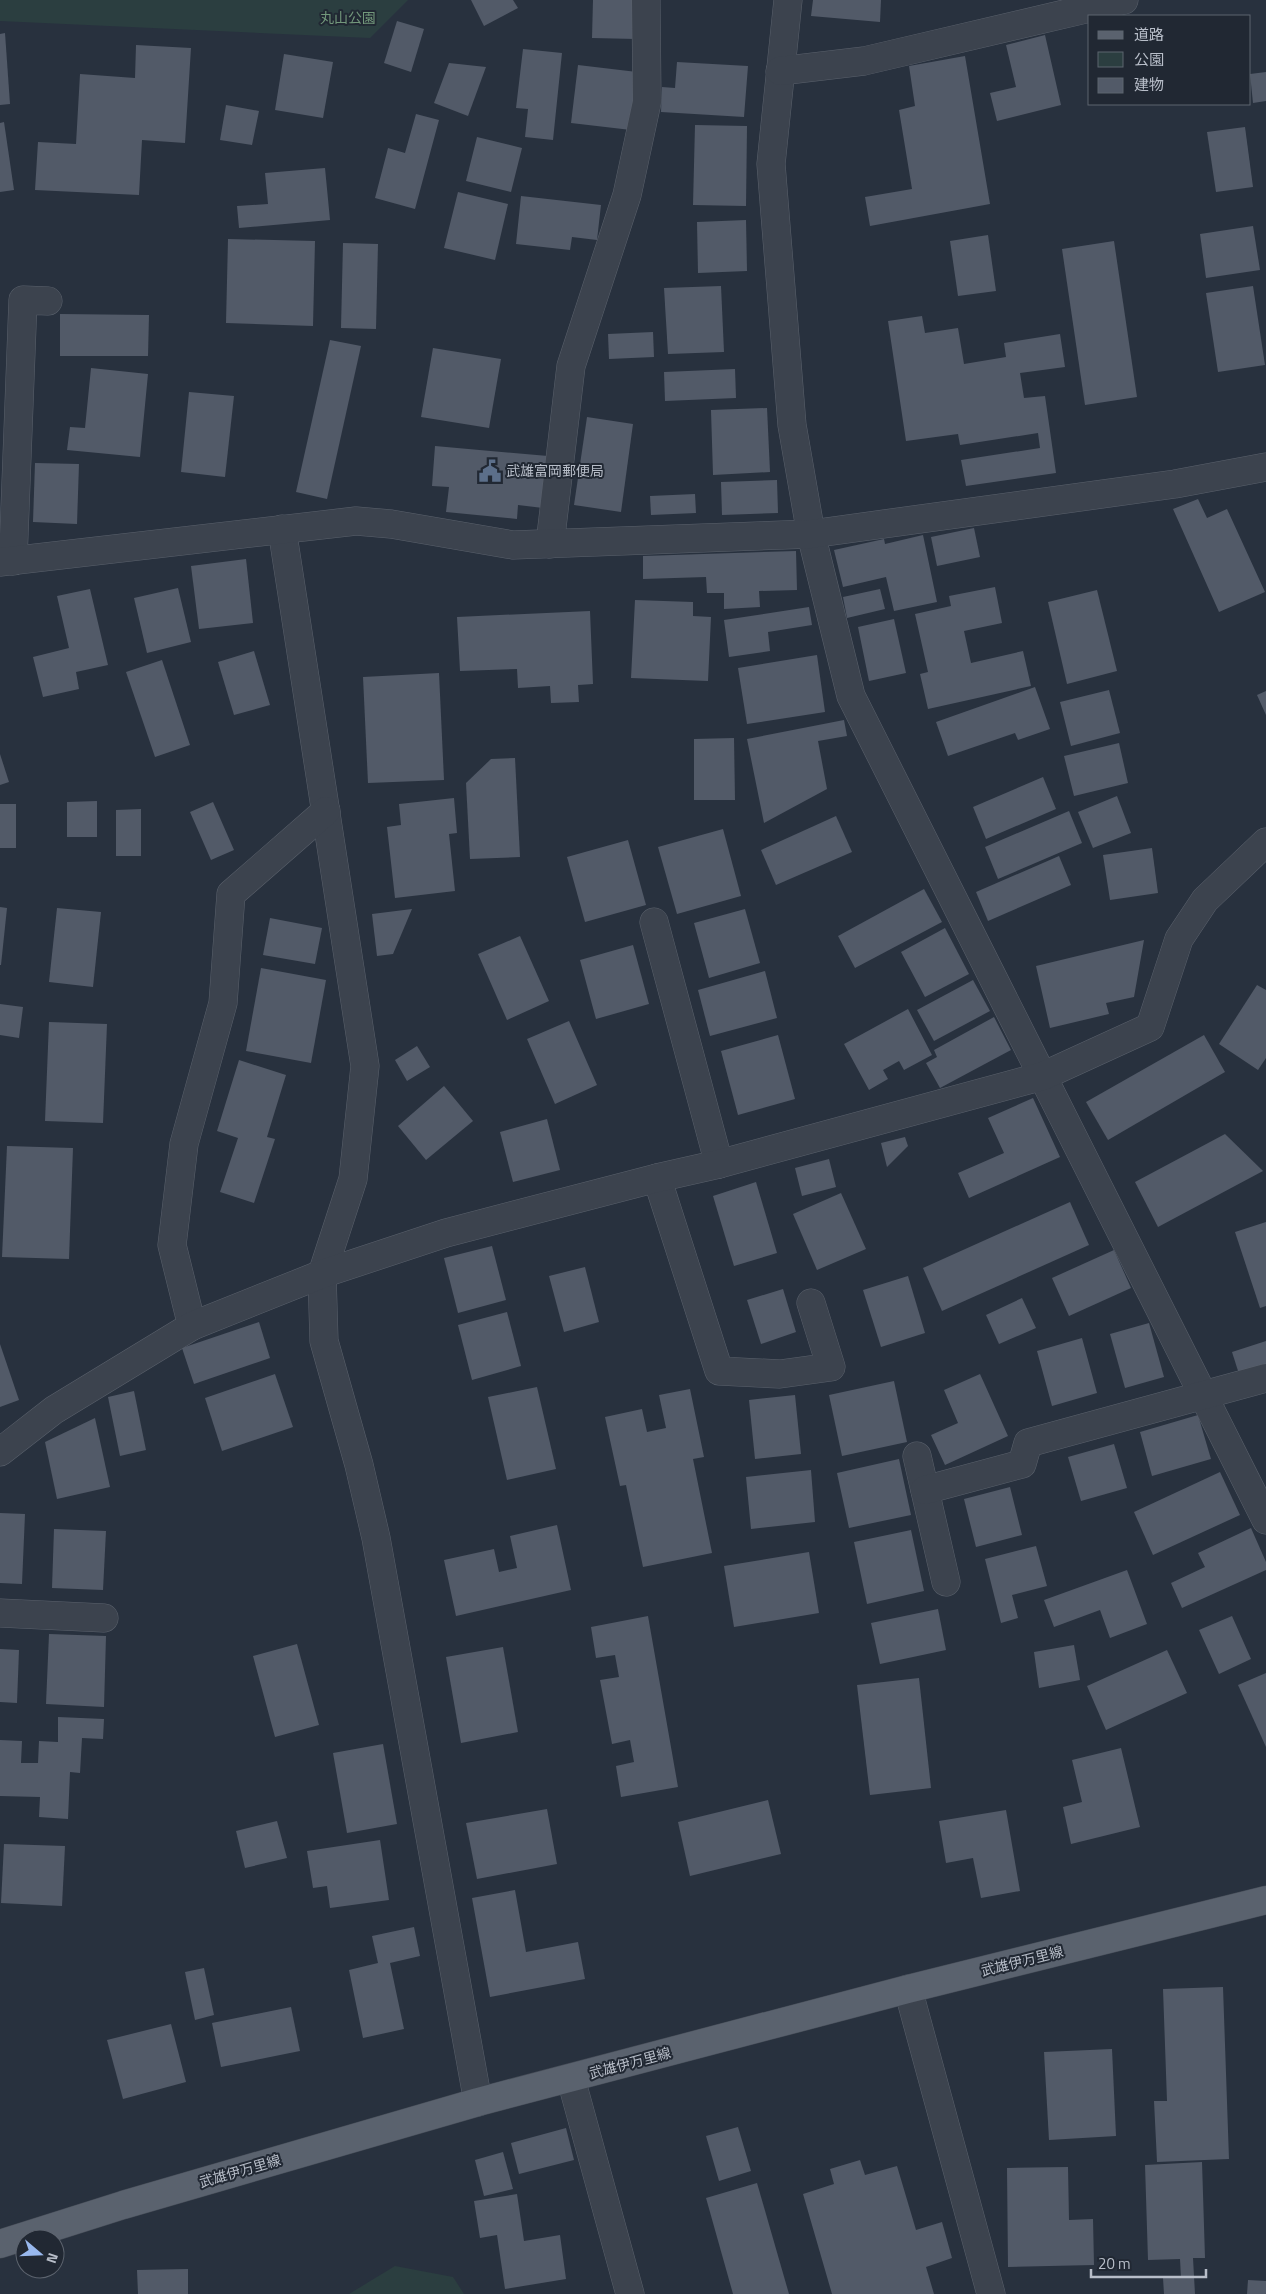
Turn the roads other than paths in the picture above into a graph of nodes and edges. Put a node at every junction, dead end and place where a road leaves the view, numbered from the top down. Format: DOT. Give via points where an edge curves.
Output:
graph roads {
  1 [pos="646,0"];
  2 [pos="788,0"];
  3 [pos="1124,0"];
  4 [pos="780,71"];
  5 [pos="48,301"];
  6 [pos="10,406"];
  7 [pos="1266,467"];
  8 [pos="282,529"];
  9 [pos="811,534"];
  10 [pos="550,544"];
  11 [pos="6,561"];
  12 [pos="326,810"];
  13 [pos="1266,842"];
  14 [pos="654,922"];
  15 [pos="1043,1076"];
  16 [pos="719,1164"];
  17 [pos="657,1178"];
  18 [pos="322,1274"];
  19 [pos="811,1303"];
  20 [pos="192,1326"];
  21 [pos="1266,1378"];
  22 [pos="1203,1394"];
  23 [pos="0,1452"];
  24 [pos="917,1456"];
  25 [pos="925,1490"];
  26 [pos="1266,1520"];
  27 [pos="946,1582"];
  28 [pos="0,1613"];
  29 [pos="104,1618"];
  30 [pos="1266,1900"];
  31 [pos="908,1989"];
  32 [pos="571,2079"];
  33 [pos="478,2102"];
  34 [pos="0,2244"];
  35 [pos="630,2294"];
  36 [pos="991,2294"];
  1 -- 10 [label="street" via="647,102 627,195 571,366"];
  2 -- 4 [label="street"];
  3 -- 4 [label="street" via="864,61"];
  4 -- 9 [label="street" via="771,164 792,425"];
  5 -- 6 [label="street" via="23,300"];
  6 -- 11 [label="street"];
  7 -- 9 [label="street" via="1175,484"];
  8 -- 10 [label="street" via="356,521 513,545"];
  8 -- 11 [label="street"];
  8 -- 12 [label="street"];
  9 -- 10 [label="street"];
  9 -- 15 [label="street" via="852,696"];
  12 -- 18 [label="street" via="365,1066 353,1179"];
  12 -- 20 [label="street" via="231,894 223,1003 184,1144 172,1244"];
  13 -- 15 [label="street" via="1205,900 1179,939 1150,1027"];
  14 -- 16 [label="street"];
  15 -- 16 [label="street"];
  15 -- 22 [label="street"];
  16 -- 17 [label="street"];
  17 -- 18 [label="street" via="446,1233"];
  17 -- 19 [label="street" via="719,1371 780,1374 830,1367"];
  18 -- 20 [label="street"];
  18 -- 33 [label="street" via="324,1341 376,1538"];
  20 -- 23 [label="street" via="54,1410"];
  21 -- 22 [label="street"];
  22 -- 25 [label="street" via="1028,1443 1022,1464"];
  22 -- 26 [label="street"];
  24 -- 25 [label="street"];
  25 -- 27 [label="street"];
  28 -- 29 [label="street"];
  30 -- 31 [label="main road, 武雄伊万里線"];
  31 -- 32 [label="main road, 武雄伊万里線"];
  31 -- 36 [label="street"];
  32 -- 33 [label="main road, 武雄伊万里線"];
  32 -- 35 [label="street"];
  33 -- 34 [label="main road, 武雄伊万里線"];
}
